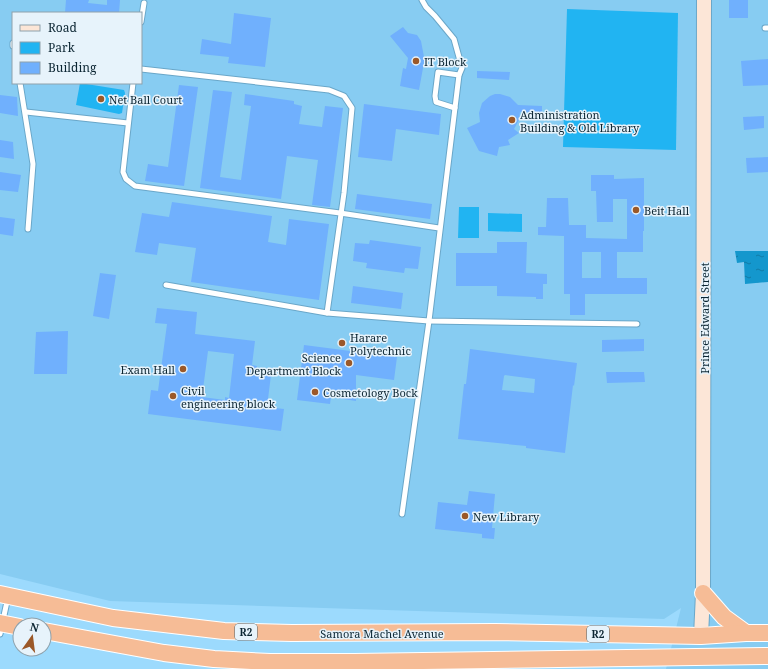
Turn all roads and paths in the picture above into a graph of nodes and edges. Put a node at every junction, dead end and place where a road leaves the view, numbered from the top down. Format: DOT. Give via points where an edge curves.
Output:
graph roads {
  1 [pos="422,0"];
  2 [pos="704,0"];
  3 [pos="144,3"];
  4 [pos="142,16"];
  5 [pos="142,69"];
  6 [pos="459,75"];
  7 [pos="20,84"];
  8 [pos="133,84"];
  9 [pos="455,108"];
  10 [pos="26,112"];
  11 [pos="128,123"];
  12 [pos="340,213"];
  13 [pos="439,228"];
  14 [pos="28,229"];
  15 [pos="166,286"];
  16 [pos="327,313"];
  17 [pos="429,321"];
  18 [pos="637,324"];
  19 [pos="402,514"];
  20 [pos="703,593"];
  21 [pos="4,595"];
  22 [pos="1,627"];
  23 [pos="12,627"];
  24 [pos="52,633"];
  25 [pos="746,633"];
  26 [pos="768,633"];
  27 [pos="701,636"];
  28 [pos="768,656"];
  29 [pos="624,658"];
  30 [pos="697,664"];
  31 [pos="647,669"];
  1 -- 6 [label="lane" via="454,40 462,68"];
  2 -- 20 [label="main road, Prince Edward Street"];
  3 -- 4 [label="lane"];
  5 -- 12 [label="lane" via="329,90 344,96 352,108"];
  6 -- 9 [label="lane"];
  6 -- 9 [label="lane" via="438,72 435,96 436,102"];
  7 -- 10 [label="lane"];
  8 -- 11 [label="lane"];
  9 -- 13 [label="lane"];
  10 -- 11 [label="lane"];
  10 -- 14 [label="lane" via="34,164"];
  11 -- 12 [label="lane" via="124,172 126,179 135,186"];
  12 -- 13 [label="lane"];
  12 -- 16 [label="lane"];
  13 -- 17 [label="lane"];
  15 -- 16 [label="lane"];
  16 -- 17 [label="lane"];
  17 -- 18 [label="lane"];
  17 -- 19 [label="lane"];
  20 -- 25 [label="highway" via="724,617"];
  20 -- 27 [label="main road, Prince Edward Street"];
  21 -- 22 [label="lane"];
  21 -- 27 [label="highway, Samora Machel Avenue / R2" via="113,618 224,631"];
  22 -- 23 [label="highway"];
  24 -- 29 [label="highway" via="214,659 354,662"];
  25 -- 26 [label="highway, Samora Machel Avenue / R2"];
  25 -- 27 [label="highway, Samora Machel Avenue / R2"];
  27 -- 30 [label="highway"];
  28 -- 30 [label="highway"];
  29 -- 30 [label="highway"];
  29 -- 31 [label="highway"];
}
